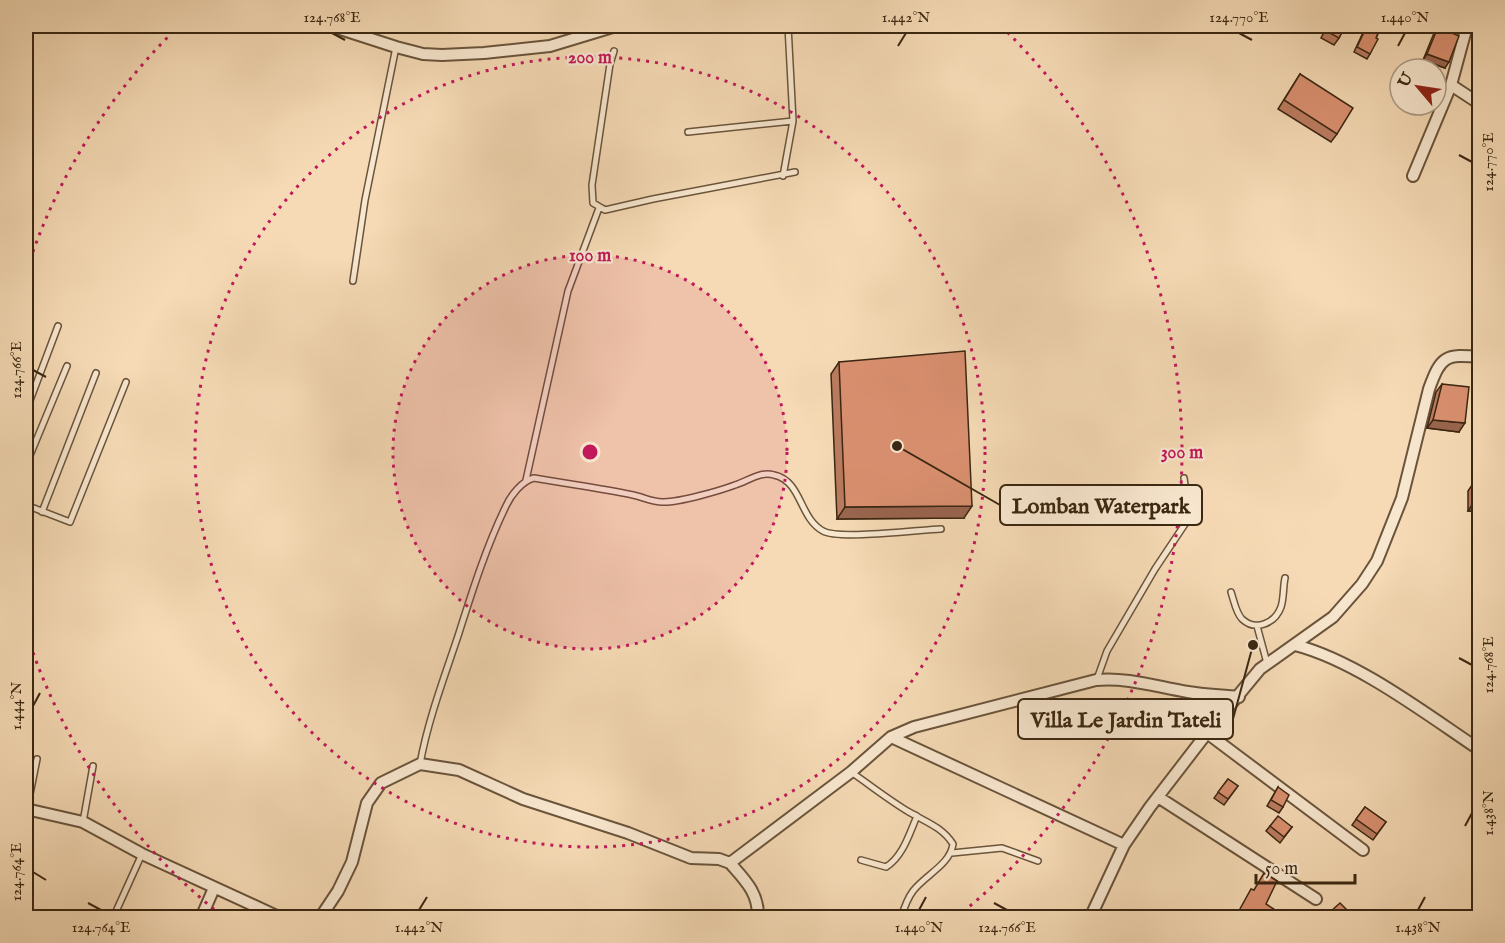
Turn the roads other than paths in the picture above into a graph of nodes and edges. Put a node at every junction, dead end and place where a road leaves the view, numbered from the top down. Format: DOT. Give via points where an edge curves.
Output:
graph roads {
  1 [pos="331,26"];
  2 [pos="616,26"];
  3 [pos="788,26"];
  4 [pos="1467,26"];
  5 [pos="396,47"];
  6 [pos="614,51"];
  7 [pos="1451,86"];
  8 [pos="1479,104"];
  9 [pos="793,121"];
  10 [pos="688,132"];
  11 [pos="795,172"];
  12 [pos="783,176"];
  13 [pos="1413,176"];
  14 [pos="599,208"];
  15 [pos="29,276"];
  16 [pos="353,280"];
  17 [pos="26,284"];
  18 [pos="58,326"];
  19 [pos="1479,357"];
  20 [pos="67,366"];
  21 [pos="96,373"];
  22 [pos="126,382"];
  23 [pos="26,411"];
  24 [pos="26,465"];
  25 [pos="1184,478"];
  26 [pos="526,480"];
  27 [pos="26,505"];
  28 [pos="42,512"];
  29 [pos="941,529"];
  30 [pos="1285,578"];
  31 [pos="1231,592"];
  32 [pos="1257,626"];
  33 [pos="1295,645"];
  34 [pos="1267,663"];
  35 [pos="1096,680"];
  36 [pos="1239,696"];
  37 [pos="1207,733"];
  38 [pos="891,736"];
  39 [pos="1479,750"];
  40 [pos="37,759"];
  41 [pos="420,764"];
  42 [pos="93,766"];
  43 [pos="851,772"];
  44 [pos="1158,797"];
  45 [pos="26,809"];
  46 [pos="909,812"];
  47 [pos="83,822"];
  48 [pos="1124,845"];
  49 [pos="1363,850"];
  50 [pos="952,853"];
  51 [pos="141,854"];
  52 [pos="861,860"];
  53 [pos="1038,861"];
  54 [pos="730,862"];
  55 [pos="214,888"];
  56 [pos="1316,899"];
  57 [pos="112,918"];
  58 [pos="201,918"];
  59 [pos="281,918"];
  60 [pos="320,918"];
  61 [pos="758,918"];
  62 [pos="901,918"];
  63 [pos="1090,918"];
  1 -- 5 [label="street"];
  2 -- 5 [label="street" via="550,46 484,53 423,54"];
  3 -- 9 [label="lane"];
  4 -- 7 [label="street"];
  5 -- 16 [label="lane"];
  6 -- 14 [label="lane" via="592,185 593,203"];
  7 -- 8 [label="street"];
  7 -- 13 [label="street"];
  9 -- 10 [label="lane"];
  9 -- 12 [label="lane"];
  11 -- 12 [label="lane"];
  12 -- 14 [label="lane"];
  14 -- 26 [label="lane" via="568,291"];
  15 -- 17 [label="lane"];
  18 -- 23 [label="lane"];
  19 -- 33 [label="street" via="1453,356 1442,361 1430,389 1402,498 1377,561 1350,600"];
  20 -- 24 [label="lane"];
  21 -- 28 [label="lane"];
  22 -- 28 [label="lane" via="70,522"];
  25 -- 35 [label="lane" via="1185,524 1107,651"];
  26 -- 29 [label="lane" via="534,478 663,503 772,474 787,479 811,519 824,532"];
  26 -- 41 [label="lane" via="506,504 475,584 433,710"];
  27 -- 28 [label="lane"];
  30 -- 32 [label="lane" via="1277,614"];
  31 -- 32 [label="lane" via="1243,620"];
  32 -- 34 [label="lane"];
  33 -- 34 [label="street"];
  33 -- 39 [label="street" via="1349,666"];
  34 -- 36 [label="street"];
  35 -- 36 [label="street" via="1136,681 1191,693"];
  35 -- 38 [label="street"];
  36 -- 37 [label="street"];
  37 -- 44 [label="street"];
  37 -- 49 [label="street"];
  38 -- 43 [label="street"];
  38 -- 48 [label="street"];
  40 -- 45 [label="lane"];
  41 -- 54 [label="street" via="459,770 523,799 691,858"];
  41 -- 60 [label="street" via="381,783 367,803 352,862"];
  42 -- 47 [label="lane"];
  43 -- 46 [label="lane"];
  43 -- 54 [label="street"];
  44 -- 48 [label="street"];
  44 -- 56 [label="street"];
  45 -- 47 [label="street"];
  46 -- 50 [label="lane" via="933,823 948,836 953,844"];
  46 -- 52 [label="lane" via="917,816 893,863 886,867"];
  47 -- 51 [label="street"];
  48 -- 63 [label="street"];
  50 -- 53 [label="lane" via="1002,848"];
  50 -- 62 [label="lane" via="914,889"];
  51 -- 55 [label="street"];
  51 -- 57 [label="lane"];
  54 -- 61 [label="street" via="752,889"];
  55 -- 58 [label="street"];
  55 -- 59 [label="street"];
}
